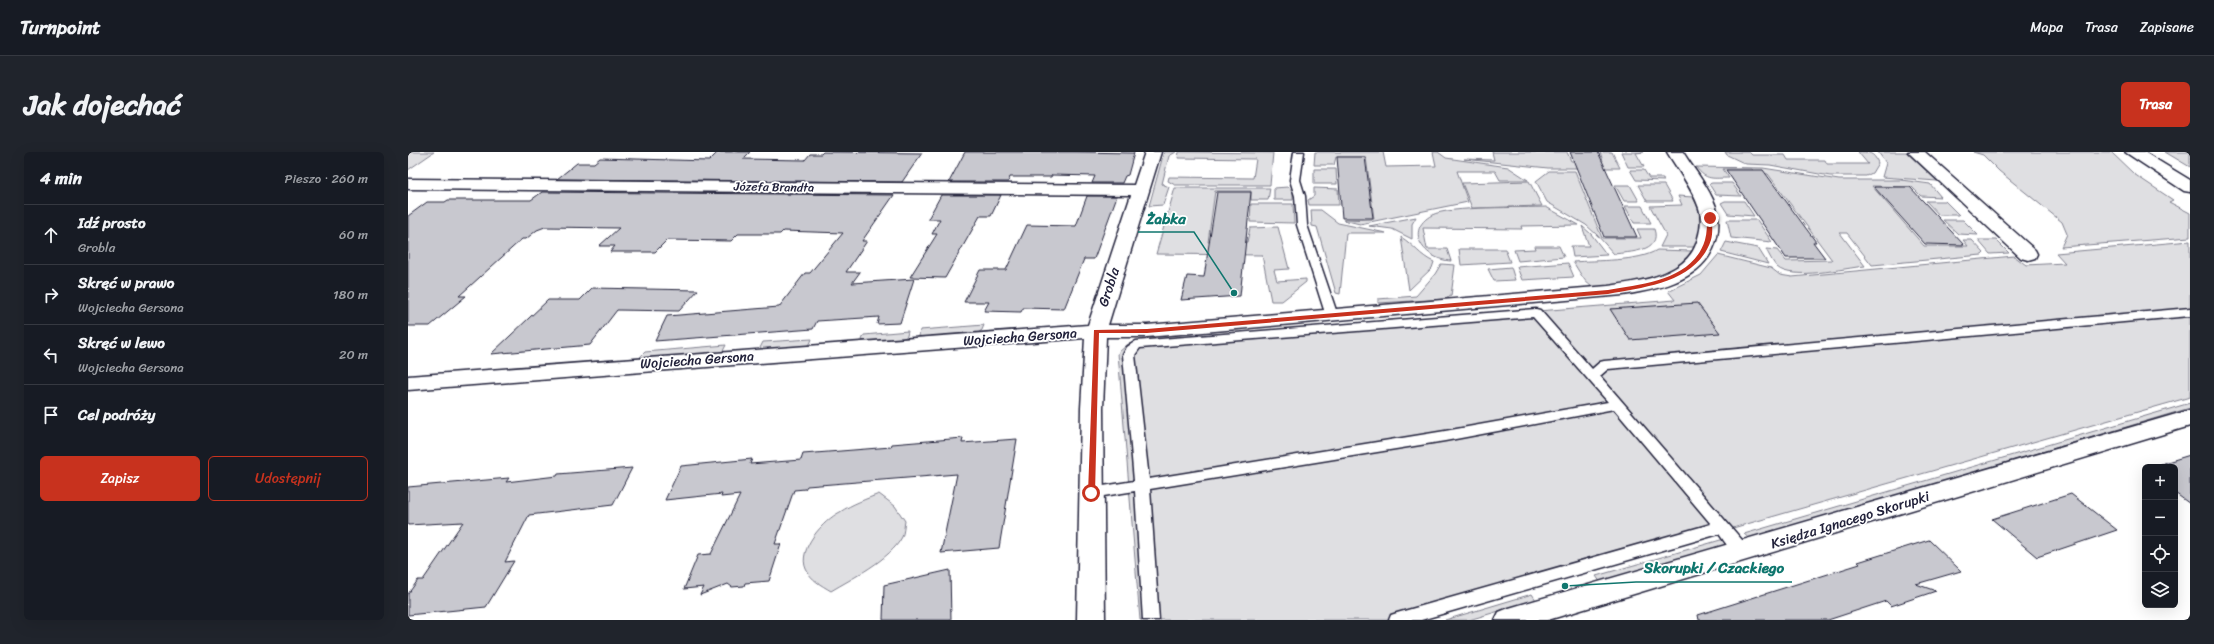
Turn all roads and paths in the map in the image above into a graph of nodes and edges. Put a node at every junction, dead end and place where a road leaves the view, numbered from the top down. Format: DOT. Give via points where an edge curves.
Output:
graph roads {
  1 [pos="1153,152"];
  2 [pos="1299,152"];
  3 [pos="1675,152"];
  4 [pos="1916,152"];
  5 [pos="2133,152"];
  6 [pos="408,184"];
  7 [pos="2190,187"];
  8 [pos="1140,190"];
  9 [pos="2028,254"];
  10 [pos="2190,312"];
  11 [pos="1332,316"];
  12 [pos="1096,331"];
  13 [pos="1593,376"];
  14 [pos="408,383"];
  15 [pos="1618,404"];
  16 [pos="2190,418"];
  17 [pos="1142,485"];
  18 [pos="1091,493"];
  19 [pos="1722,527"];
  20 [pos="1743,552"];
  21 [pos="1091,620"];
  22 [pos="1150,620"];
  23 [pos="1397,620"];
  24 [pos="1509,620"];
  1 -- 8 [label="street, Grobla"];
  2 -- 11 [label="lane" via="1295,180 1300,196 1302,225"];
  3 -- 11 [label="street, Wojciecha Gersona" via="1706,205 1710,218 1708,239 1700,257 1684,272 1646,286 1608,292"];
  4 -- 9 [label="street"];
  5 -- 7 [label="street"];
  6 -- 8 [label="street, Józefa Brandta"];
  8 -- 12 [label="street, Grobla"];
  10 -- 13 [label="lane" via="1604,364"];
  11 -- 12 [label="street, Wojciecha Gersona" via="1147,331"];
  12 -- 14 [label="street, Wojciecha Gersona"];
  12 -- 18 [label="street, Grobla"];
  13 -- 15 [label="lane"];
  13 -- 17 [label="lane" via="1536,313 1136,345 1130,355"];
  15 -- 17 [label="lane" via="1445,436"];
  15 -- 19 [label="lane"];
  16 -- 20 [label="street, Księdza Ignacego Skorupki"];
  17 -- 18 [label="lane"];
  17 -- 22 [label="lane"];
  18 -- 21 [label="street, Grobla"];
  19 -- 20 [label="lane"];
  19 -- 23 [label="lane"];
  20 -- 24 [label="street, Księdza Ignacego Skorupki"];
}
